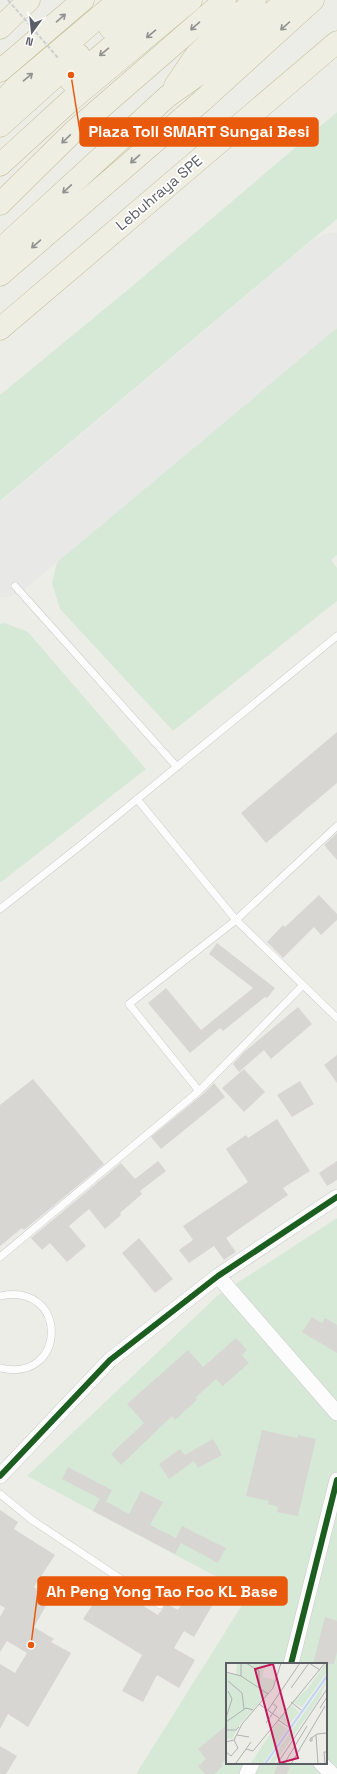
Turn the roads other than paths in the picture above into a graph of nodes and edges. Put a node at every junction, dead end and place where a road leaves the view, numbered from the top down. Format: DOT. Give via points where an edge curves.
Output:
graph roads {
  1 [pos="29,0"];
  2 [pos="83,0"];
  3 [pos="119,0"];
  4 [pos="142,0"];
  5 [pos="166,0"];
  6 [pos="191,0"];
  7 [pos="225,0"];
  8 [pos="256,0"];
  9 [pos="287,0"];
  10 [pos="313,0"];
  11 [pos="0,28"];
  12 [pos="337,42"];
  13 [pos="337,53"];
  14 [pos="0,71"];
  15 [pos="168,96"];
  16 [pos="0,104"];
  17 [pos="0,126"];
  18 [pos="0,147"];
  19 [pos="0,165"];
  20 [pos="0,204"];
  21 [pos="0,250"];
  22 [pos="0,275"];
  23 [pos="0,329"];
  24 [pos="0,340"];
  25 [pos="16,586"];
  26 [pos="337,636"];
  27 [pos="177,767"];
  28 [pos="137,800"];
  29 [pos="337,826"];
  30 [pos="0,909"];
  31 [pos="236,920"];
  32 [pos="303,985"];
  33 [pos="337,1018"];
  34 [pos="199,1091"];
  35 [pos="337,1197"];
  36 [pos="0,1257"];
  37 [pos="218,1276"];
  38 [pos="0,1296"];
  39 [pos="0,1368"];
  40 [pos="337,1413"];
  41 [pos="0,1476"];
  42 [pos="337,1480"];
  43 [pos="0,1494"];
  44 [pos="160,1605"];
  45 [pos="290,1663"];
  46 [pos="252,1764"];
  47 [pos="322,1764"];
  48 [pos="247,1774"];
  49 [pos="332,1774"];
  1 -- 11 [label="highway"];
  14 -- 2 [label="highway, one-way"];
  16 -- 3 [label="highway, one-way" via="15,88"];
  4 -- 17 [label="highway"];
  5 -- 18 [label="highway, one-way"];
  6 -- 19 [label="highway, one-way" via="71,100"];
  7 -- 20 [label="highway, one-way" via="74,132"];
  8 -- 15 [label="highway" via="196,55"];
  9 -- 15 [label="highway" via="202,72"];
  10 -- 22 [label="highway, one-way" via="202,101"];
  12 -- 23 [label="highway, Lebuhraya SPE"];
  13 -- 24 [label="highway, Lebuhraya SPE"];
  15 -- 21 [label="highway, one-way"];
  25 -- 27 [label="lane"];
  26 -- 27 [label="lane"];
  27 -- 28 [label="lane"];
  28 -- 30 [label="lane"];
  28 -- 31 [label="lane"];
  29 -- 31 [label="lane"];
  31 -- 32 [label="lane"];
  31 -- 34 [label="lane" via="129,1004"];
  32 -- 33 [label="lane"];
  32 -- 34 [label="lane"];
  34 -- 36 [label="lane"];
  35 -- 37 [label="street"];
  37 -- 40 [label="street"];
  37 -- 41 [label="street" via="110,1360"];
  38 -- 39 [label="lane" via="25,1295 35,1300 50,1317 52,1330 49,1348 33,1366 12,1370"];
  42 -- 45 [label="street"];
  43 -- 44 [label="lane" via="32,1520"];
  46 -- 48 [label="street"];
  47 -- 49 [label="street"];
}
